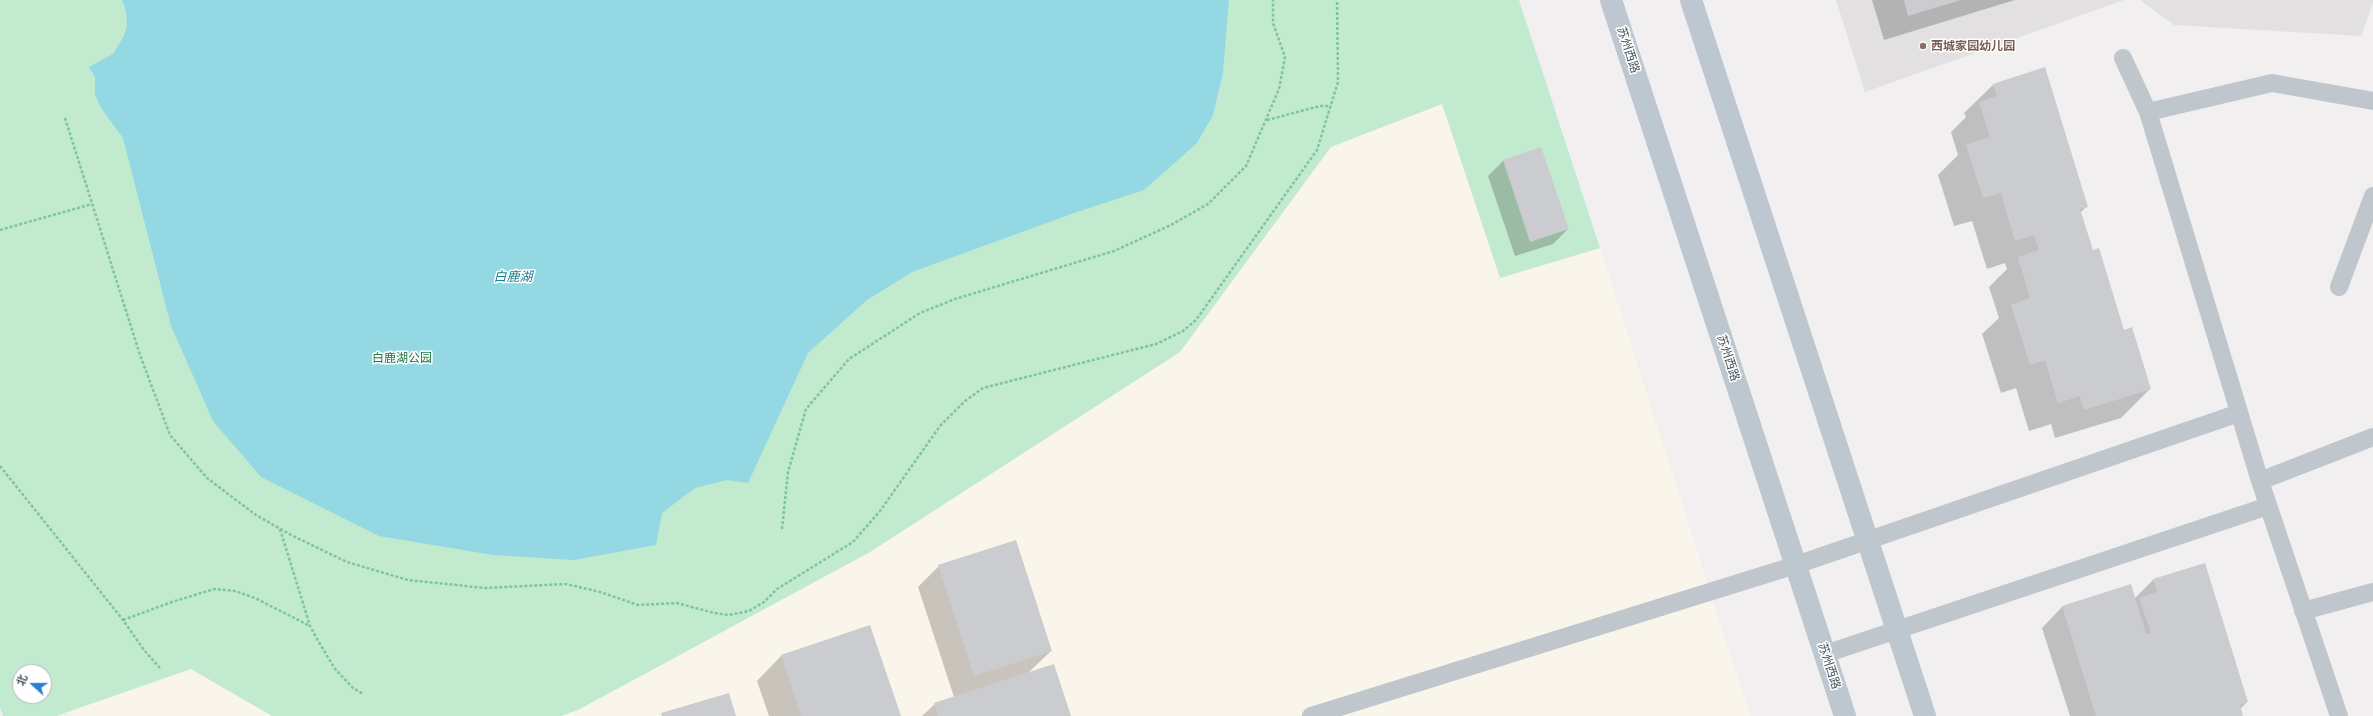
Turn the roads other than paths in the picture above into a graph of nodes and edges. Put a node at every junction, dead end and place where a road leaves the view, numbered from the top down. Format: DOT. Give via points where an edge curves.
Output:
graph roads {
  1 [pos="1612,0"];
  2 [pos="1692,0"];
  3 [pos="2123,58"];
  4 [pos="2373,101"];
  5 [pos="2148,112"];
  6 [pos="2373,196"];
  7 [pos="2339,287"];
  8 [pos="2239,413"];
  9 [pos="2373,437"];
  10 [pos="2260,481"];
  11 [pos="2268,506"];
  12 [pos="1868,540"];
  13 [pos="1796,565"];
  14 [pos="2373,592"];
  15 [pos="2303,611"];
  16 [pos="1897,630"];
  17 [pos="1825,654"];
  18 [pos="1311,716"];
  19 [pos="1845,716"];
  20 [pos="1925,716"];
  21 [pos="2339,716"];
  1 -- 13 [label="street, 苏州西路"];
  2 -- 12 [label="street"];
  3 -- 5 [label="lane"];
  4 -- 5 [label="lane" via="2272,83"];
  5 -- 8 [label="lane"];
  6 -- 7 [label="lane"];
  8 -- 10 [label="lane"];
  8 -- 12 [label="lane"];
  9 -- 10 [label="lane"];
  10 -- 11 [label="lane"];
  11 -- 15 [label="lane"];
  11 -- 16 [label="lane"];
  12 -- 13 [label="lane"];
  12 -- 16 [label="street"];
  13 -- 17 [label="street, 苏州西路"];
  13 -- 18 [label="lane"];
  14 -- 15 [label="lane"];
  15 -- 21 [label="lane"];
  16 -- 17 [label="lane"];
  16 -- 20 [label="street"];
  17 -- 19 [label="street, 苏州西路"];
}
